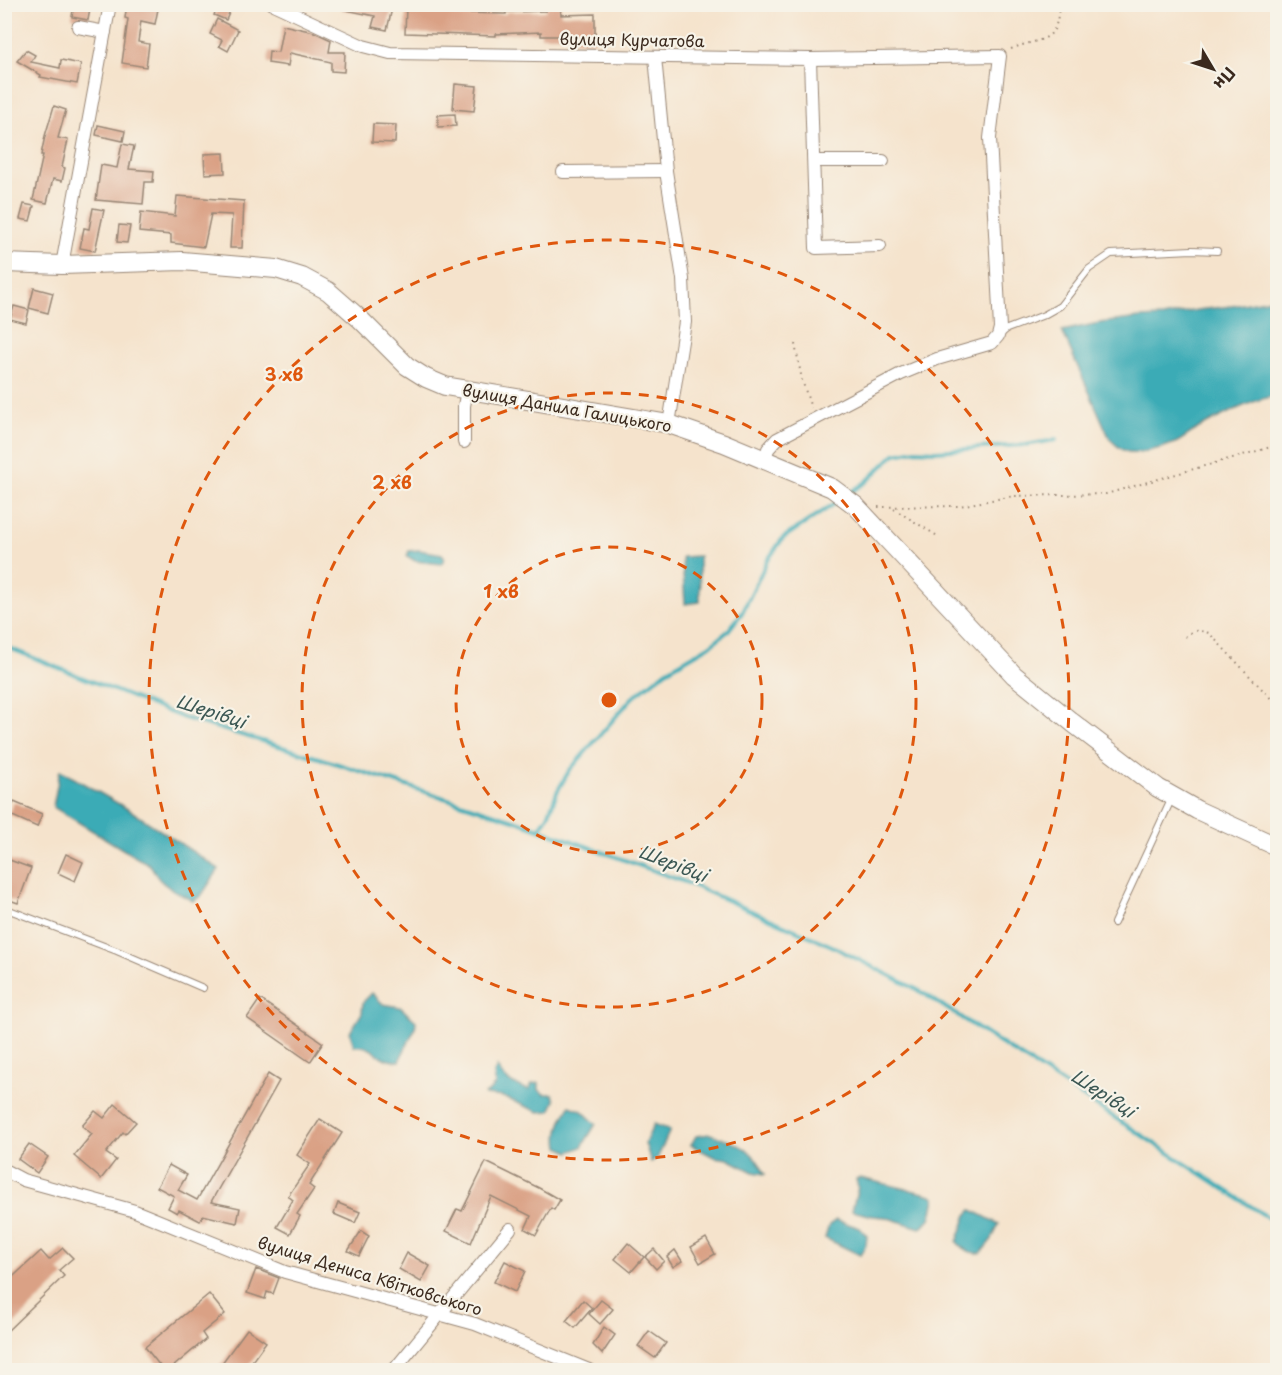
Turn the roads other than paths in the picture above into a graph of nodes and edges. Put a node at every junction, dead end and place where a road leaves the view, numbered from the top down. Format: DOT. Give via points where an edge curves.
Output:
graph roads {
  1 [pos="110,4"];
  2 [pos="273,4"];
  3 [pos="78,27"];
  4 [pos="105,32"];
  5 [pos="655,57"];
  6 [pos="810,59"];
  7 [pos="814,161"];
  8 [pos="883,161"];
  9 [pos="666,171"];
  10 [pos="563,172"];
  11 [pos="880,246"];
  12 [pos="1217,251"];
  13 [pos="4,263"];
  14 [pos="62,266"];
  15 [pos="998,336"];
  16 [pos="467,390"];
  17 [pos="669,424"];
  18 [pos="464,442"];
  19 [pos="765,459"];
  20 [pos="1173,796"];
  21 [pos="1278,847"];
  22 [pos="4,908"];
  23 [pos="1114,923"];
  24 [pos="203,988"];
  25 [pos="4,1170"];
  26 [pos="510,1229"];
  27 [pos="441,1314"];
  28 [pos="394,1371"];
  29 [pos="589,1371"];
  1 -- 4 [label="street"];
  2 -- 5 [label="street, вулиця Курчатова" via="363,46 390,53"];
  3 -- 4 [label="street"];
  4 -- 14 [label="street"];
  5 -- 6 [label="street, вулиця Курчатова"];
  5 -- 9 [label="street"];
  6 -- 7 [label="street"];
  6 -- 15 [label="street, вулиця Курчатова" via="1000,56 990,138"];
  7 -- 8 [label="street"];
  7 -- 11 [label="street" via="816,248"];
  9 -- 10 [label="street"];
  9 -- 17 [label="street" via="686,322"];
  12 -- 15 [label="lane" via="1111,254 1089,269 1059,306"];
  13 -- 14 [label="street, вулиця Данила Галицького"];
  14 -- 16 [label="street, вулиця Данила Галицького" via="182,261 293,274 328,291 407,366 444,386"];
  15 -- 19 [label="street" via="992,343 901,374 777,439 768,448"];
  16 -- 17 [label="street, вулиця Данила Галицького"];
  16 -- 18 [label="street"];
  17 -- 19 [label="street, вулиця Данила Галицького"];
  19 -- 20 [label="street, вулиця Данила Галицького" via="832,488 861,512 1014,675 1147,781"];
  20 -- 21 [label="street, вулиця Данила Галицького"];
  20 -- 23 [label="lane"];
  22 -- 24 [label="lane"];
  25 -- 27 [label="street, вулиця Дениса Квітковського" via="23,1180 135,1211 285,1272"];
  26 -- 27 [label="street"];
  27 -- 28 [label="street"];
  27 -- 29 [label="street, вулиця Дениса Квітковського"];
}
